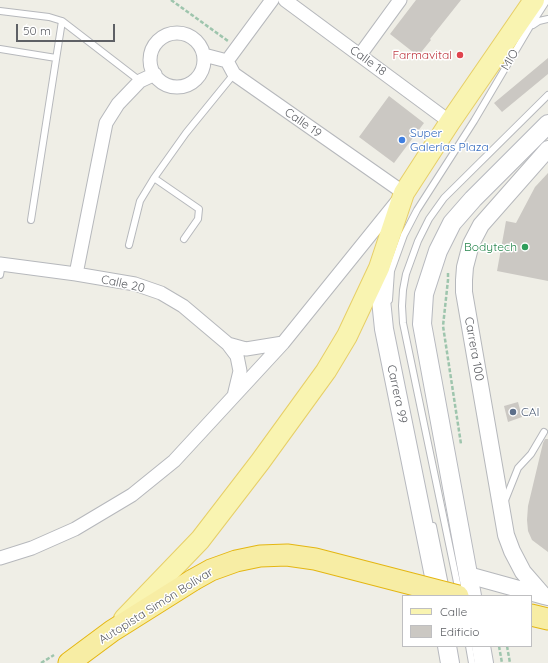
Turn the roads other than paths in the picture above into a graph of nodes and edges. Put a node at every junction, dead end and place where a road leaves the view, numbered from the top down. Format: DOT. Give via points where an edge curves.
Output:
graph roads {
  1 [pos="272,0"];
  2 [pos="285,0"];
  3 [pos="400,0"];
  4 [pos="534,0"];
  5 [pos="548,0"];
  6 [pos="0,11"];
  7 [pos="548,19"];
  8 [pos="62,21"];
  9 [pos="530,28"];
  10 [pos="0,50"];
  11 [pos="204,55"];
  12 [pos="360,55"];
  13 [pos="56,58"];
  14 [pos="227,61"];
  15 [pos="154,74"];
  16 [pos="234,74"];
  17 [pos="140,81"];
  18 [pos="548,95"];
  19 [pos="450,122"];
  20 [pos="548,124"];
  21 [pos="548,148"];
  22 [pos="154,178"];
  23 [pos="404,194"];
  24 [pos="31,220"];
  25 [pos="184,239"];
  26 [pos="128,245"];
  27 [pos="1,268"];
  28 [pos="379,268"];
  29 [pos="76,274"];
  30 [pos="389,306"];
  31 [pos="283,343"];
  32 [pos="228,344"];
  33 [pos="233,399"];
  34 [pos="544,432"];
  35 [pos="502,510"];
  36 [pos="431,518"];
  37 [pos="0,558"];
  38 [pos="468,575"];
  39 [pos="438,595"];
  40 [pos="447,595"];
  41 [pos="455,595"];
  42 [pos="459,595"];
  43 [pos="472,595"];
  44 [pos="546,596"];
  45 [pos="532,615"];
  46 [pos="548,619"];
  47 [pos="112,631"];
  48 [pos="447,647"];
  49 [pos="469,647"];
  50 [pos="481,647"];
  51 [pos="67,660"];
  52 [pos="450,663"];
  53 [pos="472,663"];
  54 [pos="484,663"];
  1 -- 14 [label="street"];
  2 -- 12 [label="street, Calle 18"];
  3 -- 12 [label="street"];
  4 -- 19 [label="main road"];
  5 -- 9 [label="lane, MIO"];
  6 -- 8 [label="lane"];
  7 -- 9 [label="lane" via="539,21"];
  8 -- 13 [label="lane"];
  8 -- 17 [label="lane"];
  9 -- 30 [label="lane, MIO" via="404,235 392,271"];
  10 -- 13 [label="lane"];
  11 -- 14 [label="street"];
  11 -- 15 [label="street" via="199,76 187,85 173,87 159,80"];
  11 -- 15 [label="street" via="200,46 186,34 168,35 154,47 151,56"];
  12 -- 19 [label="street, Calle 18"];
  13 -- 24 [label="lane"];
  14 -- 16 [label="street, Calle 19"];
  15 -- 17 [label="street"];
  16 -- 22 [label="lane" via="186,133"];
  16 -- 23 [label="street, Calle 19"];
  17 -- 29 [label="street" via="118,104 106,123"];
  18 -- 42 [label="lane" via="444,198 418,241 403,290 403,323"];
  19 -- 23 [label="main road"];
  20 -- 38 [label="main road" via="452,223 438,251 424,294 422,324"];
  21 -- 35 [label="street, Carrera 100" via="481,224 471,244 465,267 464,292"];
  22 -- 25 [label="lane" via="199,209 198,219"];
  22 -- 26 [label="lane" via="140,201"];
  23 -- 28 [label="main road, Carrera 99"];
  23 -- 31 [label="street"];
  27 -- 29 [label="street, Calle 20"];
  28 -- 39 [label="main road, Carrera 99" via="384,329"];
  28 -- 47 [label="main road" via="347,336 326,371 260,462 200,540"];
  29 -- 32 [label="street, Calle 20" via="135,284 161,293 184,306"];
  31 -- 32 [label="street, Calle 20" via="246,349"];
  31 -- 33 [label="street"];
  32 -- 33 [label="street, Calle 20" via="237,356 240,370"];
  33 -- 37 [label="street" via="174,461 132,494 74,529 32,548"];
  34 -- 35 [label="lane" via="531,454 518,468"];
  35 -- 44 [label="street, Carrera 100" via="512,551 523,572"];
  36 -- 40 [label="lane"];
  38 -- 43 [label="main road"];
  38 -- 44 [label="street"];
  41 -- 47 [label="highway, Autopista Simón Bolívar, bridge" via="315,559 287,555 260,556 211,570"];
  45 -- 46 [label="highway"];
  47 -- 51 [label="highway, Autopista Simón Bolívar"];
  48 -- 52 [label="main road"];
  49 -- 53 [label="lane"];
  50 -- 54 [label="main road"];
}
